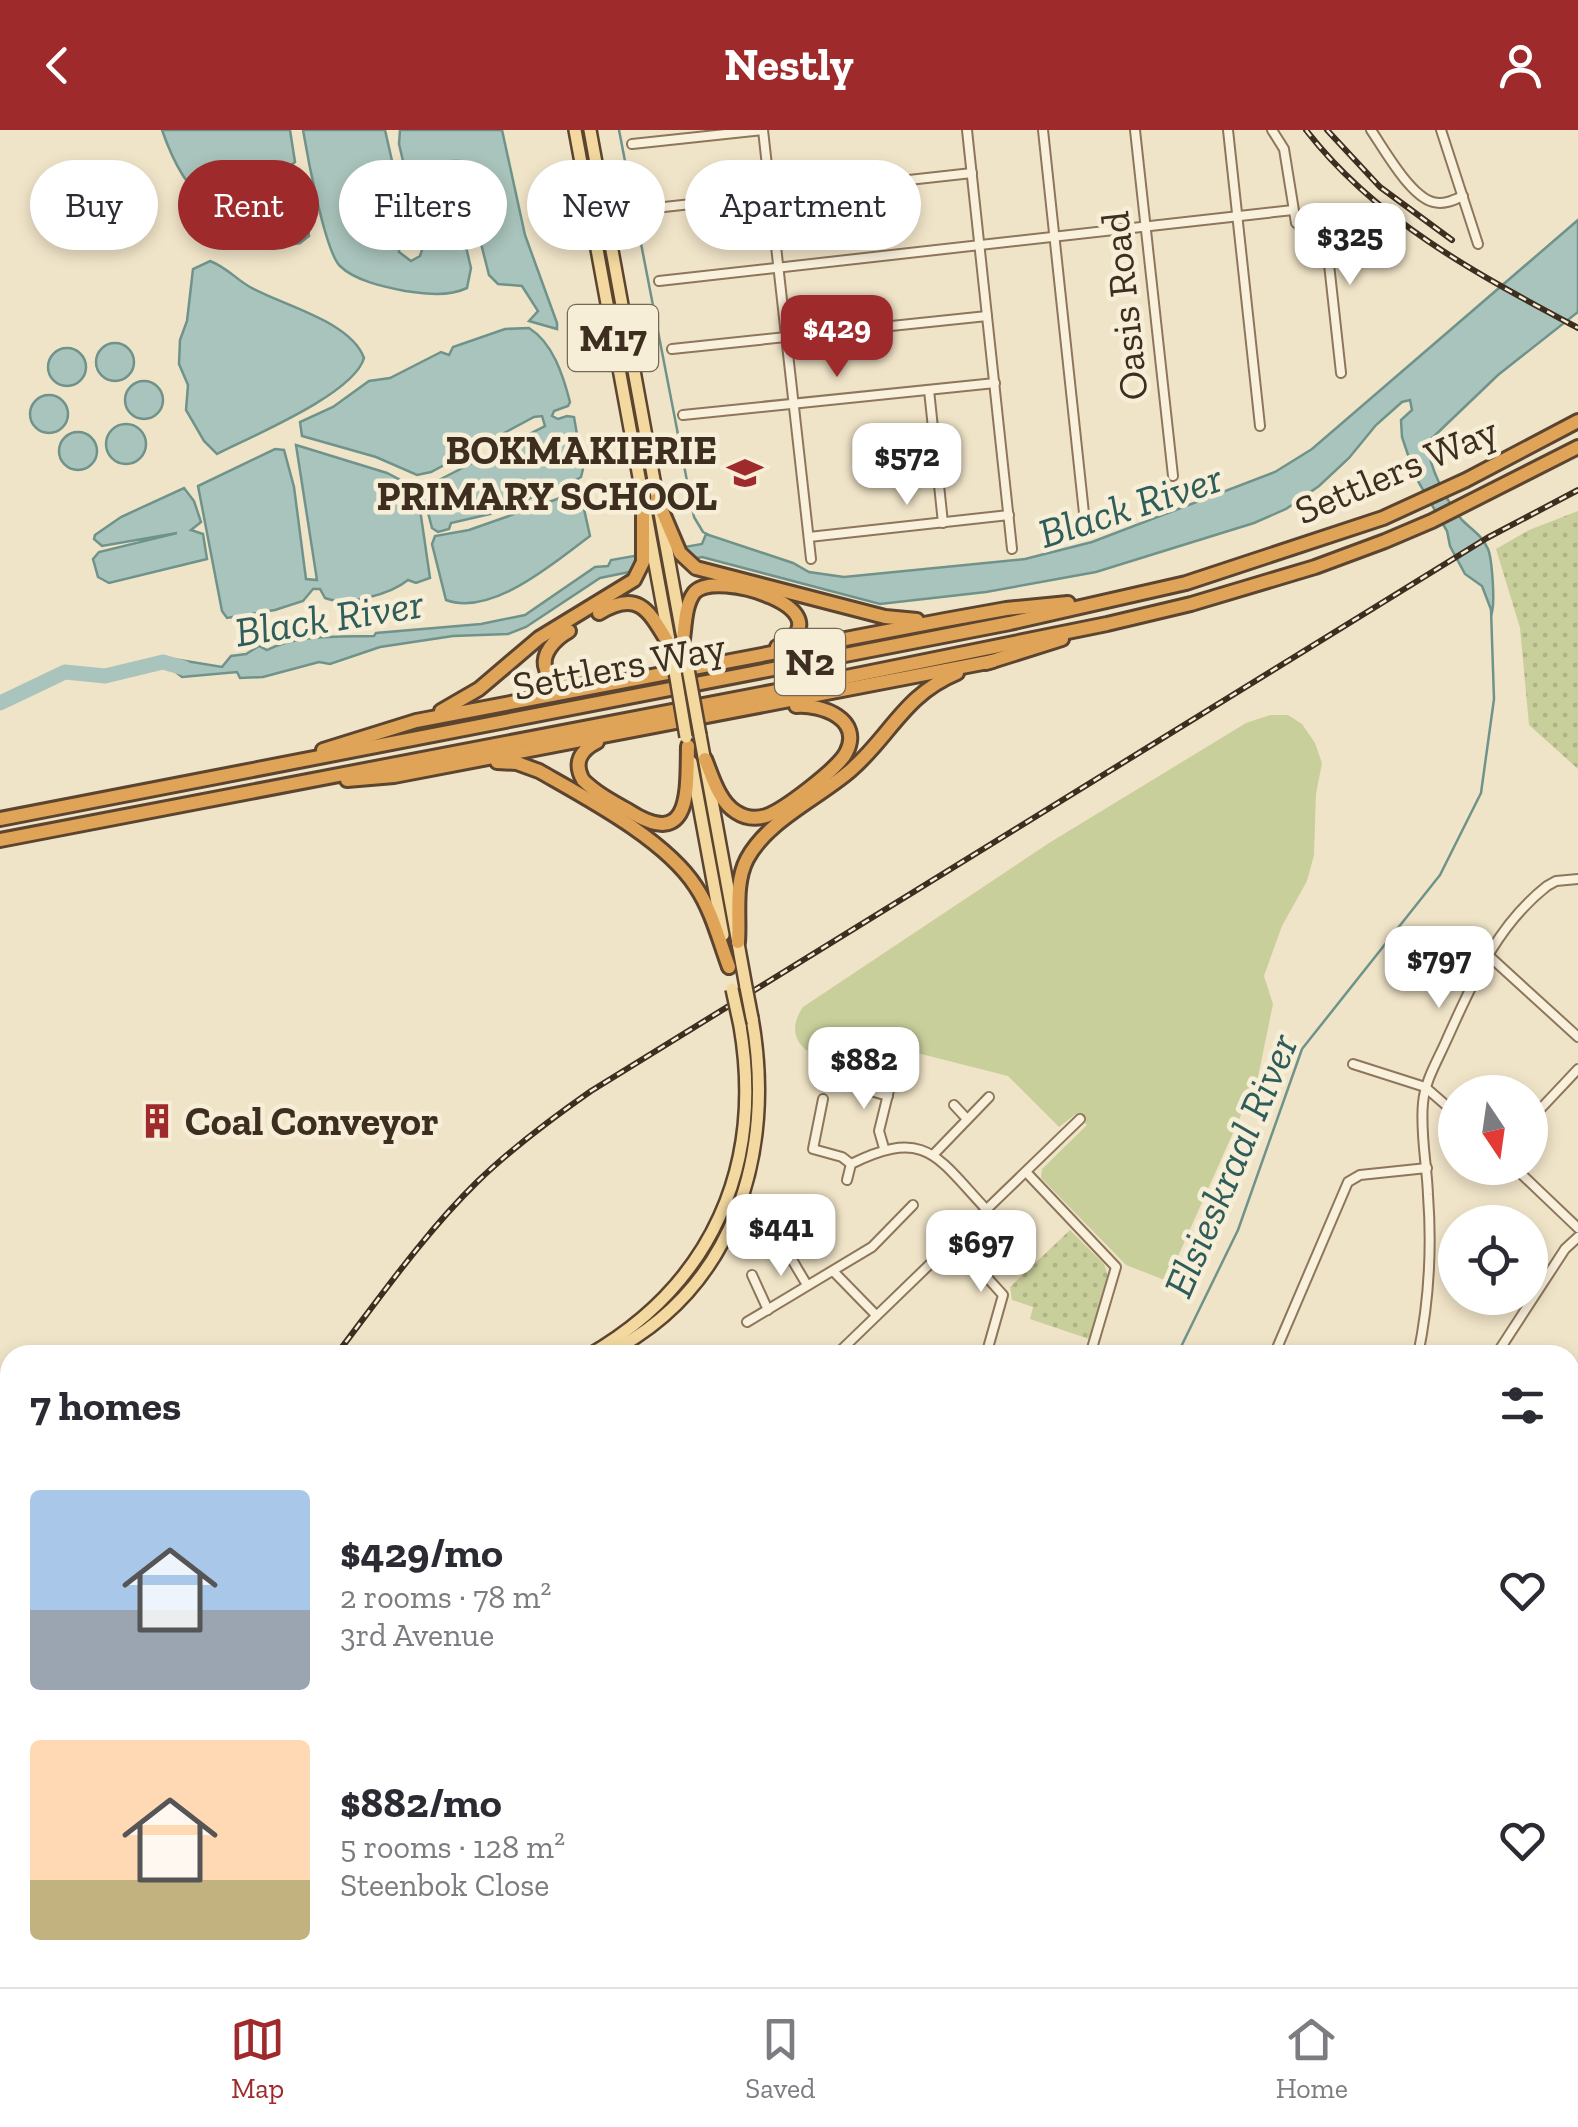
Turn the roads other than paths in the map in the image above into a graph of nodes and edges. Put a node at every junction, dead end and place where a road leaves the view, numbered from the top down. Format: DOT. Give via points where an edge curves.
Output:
graph roads {
  1 [pos="575,130"];
  2 [pos="590,130"];
  3 [pos="763,130"];
  4 [pos="967,130"];
  5 [pos="1043,130"];
  6 [pos="1135,130"];
  7 [pos="1228,130"];
  8 [pos="1272,130"];
  9 [pos="1371,130"];
  10 [pos="1441,130"];
  11 [pos="632,144"];
  12 [pos="766,160"];
  13 [pos="972,173"];
  14 [pos="921,179"];
  15 [pos="1464,196"];
  16 [pos="1293,210"];
  17 [pos="1238,216"];
  18 [pos="1146,227"];
  19 [pos="1055,237"];
  20 [pos="1478,244"];
  21 [pos="979,245"];
  22 [pos="776,250"];
  23 [pos="778,268"];
  24 [pos="658,281"];
  25 [pos="987,316"];
  26 [pos="785,338"];
  27 [pos="672,350"];
  28 [pos="1341,374"];
  29 [pos="995,383"];
  30 [pos="929,390"];
  31 [pos="794,404"];
  32 [pos="683,415"];
  33 [pos="1578,422"];
  34 [pos="1260,426"];
  35 [pos="1578,447"];
  36 [pos="1173,476"];
  37 [pos="650,499"];
  38 [pos="1009,515"];
  39 [pos="943,522"];
  40 [pos="1086,532"];
  41 [pos="809,537"];
  42 [pos="659,546"];
  43 [pos="1012,549"];
  44 [pos="811,560"];
  45 [pos="1097,602"];
  46 [pos="945,620"];
  47 [pos="1107,624"];
  48 [pos="677,647"];
  49 [pos="760,654"];
  50 [pos="993,660"];
  51 [pos="618,681"];
  52 [pos="743,710"];
  53 [pos="416,721"];
  54 [pos="614,734"];
  55 [pos="687,741"];
  56 [pos="705,759"];
  57 [pos="469,762"];
  58 [pos="274,768"];
  59 [pos="293,785"];
  60 [pos="0,820"];
  61 [pos="0,840"];
  62 [pos="1578,879"];
  63 [pos="738,942"];
  64 [pos="1488,955"];
  65 [pos="729,967"];
  66 [pos="1578,1037"];
  67 [pos="1353,1064"];
  68 [pos="1578,1070"];
  69 [pos="894,1074"];
  70 [pos="843,1082"];
  71 [pos="1425,1087"];
  72 [pos="888,1096"];
  73 [pos="989,1097"];
  74 [pos="823,1099"];
  75 [pos="1438,1099"];
  76 [pos="1548,1101"];
  77 [pos="954,1105"];
  78 [pos="1080,1118"];
  79 [pos="967,1119"];
  80 [pos="884,1148"];
  81 [pos="934,1154"];
  82 [pos="852,1164"];
  83 [pos="1427,1168"];
  84 [pos="1026,1172"];
  85 [pos="847,1180"];
  86 [pos="1533,1185"];
  87 [pos="788,1202"];
  88 [pos="913,1206"];
  89 [pos="986,1210"];
  90 [pos="1578,1228"];
  91 [pos="1578,1237"];
  92 [pos="954,1240"];
  93 [pos="833,1271"];
  94 [pos="752,1276"];
  95 [pos="807,1285"];
  96 [pos="768,1310"];
  97 [pos="876,1316"];
  98 [pos="747,1322"];
  99 [pos="604,1345"];
  100 [pos="623,1345"];
  101 [pos="846,1345"];
  102 [pos="989,1345"];
  103 [pos="1093,1345"];
  104 [pos="1278,1345"];
  105 [pos="1420,1345"];
  106 [pos="1503,1345"];
  1 -- 37 [label="main road, M17"];
  2 -- 37 [label="main road, M17"];
  3 -- 11 [label="street"];
  3 -- 12 [label="street"];
  4 -- 13 [label="street"];
  5 -- 19 [label="street"];
  6 -- 18 [label="street, Oasis Road"];
  7 -- 17 [label="street"];
  8 -- 16 [label="street" via="1284,150"];
  9 -- 15 [label="street" via="1426,199 1439,203"];
  10 -- 15 [label="street"];
  13 -- 14 [label="street"];
  13 -- 21 [label="street"];
  15 -- 20 [label="street"];
  16 -- 17 [label="street"];
  16 -- 28 [label="street" via="1296,223 1328,255"];
  17 -- 18 [label="street"];
  17 -- 34 [label="street"];
  18 -- 19 [label="street"];
  18 -- 36 [label="street, Oasis Road"];
  19 -- 21 [label="street"];
  19 -- 40 [label="street"];
  21 -- 23 [label="street"];
  21 -- 25 [label="street"];
  22 -- 23 [label="street"];
  23 -- 24 [label="street"];
  23 -- 26 [label="street"];
  25 -- 26 [label="street"];
  25 -- 29 [label="street"];
  26 -- 27 [label="street"];
  26 -- 31 [label="street"];
  29 -- 30 [label="street"];
  29 -- 38 [label="street"];
  30 -- 31 [label="street"];
  30 -- 39 [label="street"];
  31 -- 32 [label="street"];
  31 -- 41 [label="street"];
  33 -- 45 [label="highway, Settlers Way / N2" via="1383,518 1186,583"];
  35 -- 47 [label="highway, Settlers Way / N2" via="1385,541"];
  37 -- 42 [label="highway"];
  37 -- 42 [label="highway"];
  38 -- 39 [label="street"];
  38 -- 43 [label="street"];
  39 -- 41 [label="street"];
  41 -- 44 [label="street"];
  42 -- 46 [label="highway" via="702,570 892,618"];
  42 -- 48 [label="main road"];
  42 -- 53 [label="highway" via="622,589 526,648 473,694"];
  45 -- 46 [label="highway"];
  45 -- 58 [label="highway, Settlers Way / N2"];
  46 -- 49 [label="highway"];
  47 -- 50 [label="highway"];
  47 -- 59 [label="highway, Settlers Way / N2"];
  48 -- 49 [label="highway" via="689,603 708,584 779,600 796,614 792,638"];
  48 -- 51 [label="highway" via="647,610 623,602 547,649 546,669 558,682"];
  48 -- 55 [label="main road, bridge"];
  48 -- 56 [label="main road, bridge"];
  49 -- 51 [label="highway"];
  50 -- 52 [label="highway"];
  50 -- 63 [label="highway" via="916,697 858,763 760,842 740,880"];
  51 -- 53 [label="highway"];
  52 -- 54 [label="highway"];
  52 -- 56 [label="highway" via="828,710 846,724 847,751 774,812 753,818 730,808"];
  53 -- 58 [label="highway"];
  54 -- 55 [label="highway" via="582,752 580,776 657,825 673,822 683,809"];
  54 -- 57 [label="highway"];
  55 -- 65 [label="main road"];
  56 -- 63 [label="main road"];
  57 -- 59 [label="highway"];
  57 -- 65 [label="highway" via="539,771 658,846 699,892"];
  58 -- 60 [label="highway, Settlers Way / N2"];
  59 -- 61 [label="highway, Settlers Way / N2"];
  62 -- 64 [label="street" via="1541,890"];
  63 -- 100 [label="main road, bridge" via="759,1068 754,1156 737,1214 711,1262 677,1304"];
  64 -- 66 [label="street"];
  64 -- 71 [label="street"];
  65 -- 99 [label="main road, bridge" via="746,1065 746,1116 725,1206 674,1289"];
  67 -- 71 [label="street"];
  68 -- 76 [label="street"];
  69 -- 72 [label="street"];
  70 -- 72 [label="street"];
  71 -- 75 [label="street"];
  71 -- 83 [label="street"];
  72 -- 80 [label="street" via="879,1131"];
  73 -- 79 [label="street"];
  74 -- 82 [label="street" via="813,1149"];
  77 -- 79 [label="street"];
  78 -- 84 [label="street"];
  79 -- 81 [label="street"];
  80 -- 81 [label="street"];
  80 -- 82 [label="street"];
  81 -- 89 [label="street"];
  82 -- 85 [label="street"];
  83 -- 104 [label="street" via="1348,1182"];
  83 -- 105 [label="street" via="1429,1276"];
  84 -- 89 [label="street"];
  84 -- 103 [label="street" via="1116,1268"];
  86 -- 90 [label="street"];
  87 -- 95 [label="street" via="782,1242"];
  88 -- 93 [label="street" via="872,1247"];
  89 -- 92 [label="street"];
  91 -- 106 [label="street"];
  92 -- 97 [label="street"];
  92 -- 102 [label="street" via="1003,1295"];
  93 -- 95 [label="street"];
  93 -- 97 [label="street"];
  94 -- 96 [label="street"];
  95 -- 96 [label="street"];
  96 -- 98 [label="street"];
  97 -- 101 [label="street"];
}
